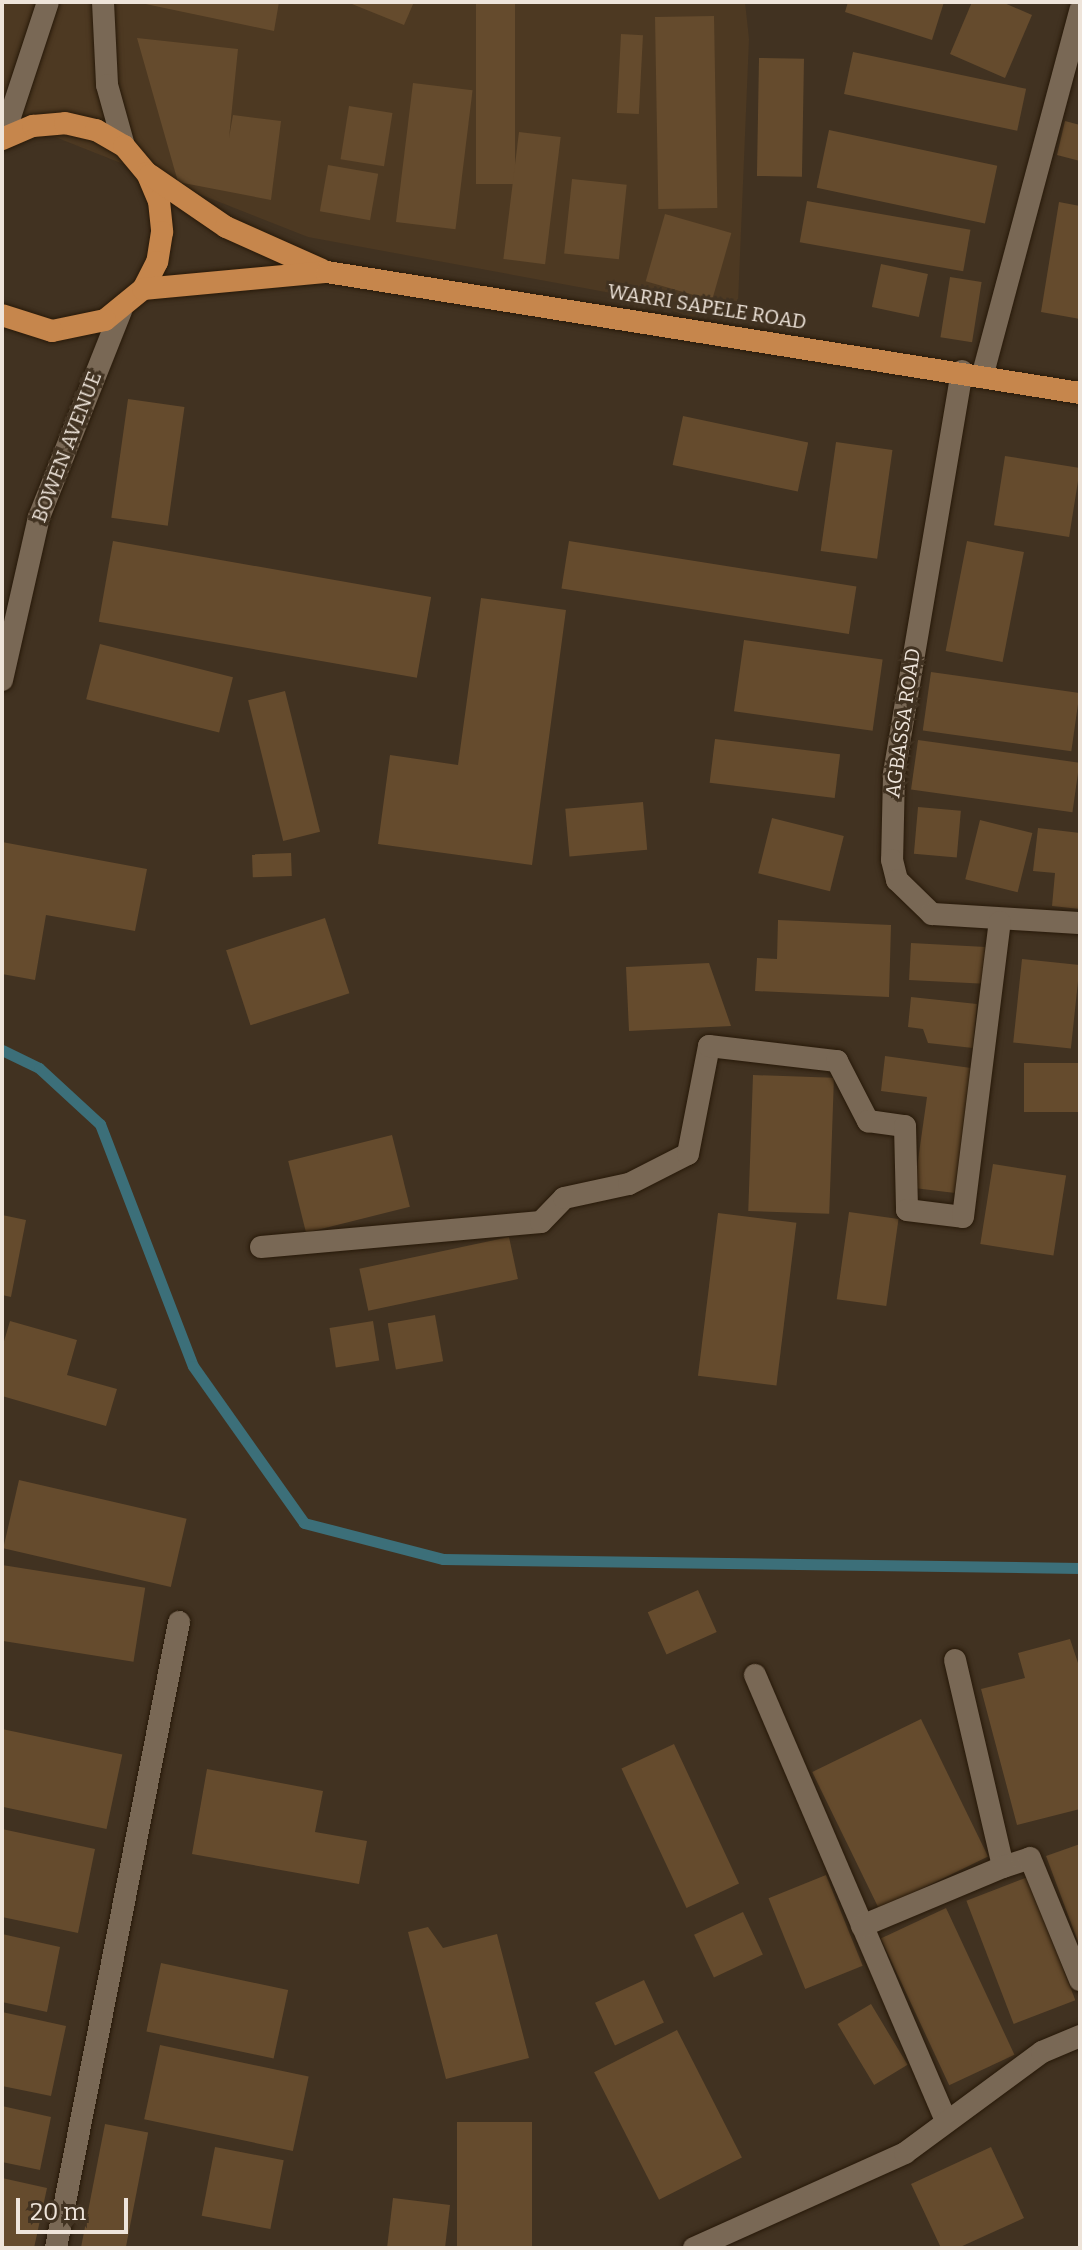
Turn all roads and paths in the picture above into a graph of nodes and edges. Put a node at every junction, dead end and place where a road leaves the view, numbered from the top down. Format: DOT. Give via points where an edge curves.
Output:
graph roads {
  1 [pos="48,2"];
  2 [pos="103,2"];
  3 [pos="1080,10"];
  4 [pos="3,139"];
  5 [pos="124,146"];
  6 [pos="147,173"];
  7 [pos="327,272"];
  8 [pos="143,289"];
  9 [pos="121,311"];
  10 [pos="2,315"];
  11 [pos="972,374"];
  12 [pos="1080,393"];
  13 [pos="2,680"];
  14 [pos="1000,922"];
  15 [pos="1080,923"];
  16 [pos="261,1247"];
  17 [pos="179,1622"];
  18 [pos="955,1660"];
  19 [pos="755,1675"];
  20 [pos="1003,1867"];
  21 [pos="862,1926"];
  22 [pos="1080,1980"];
  23 [pos="1080,2036"];
  24 [pos="945,2119"];
  25 [pos="56,2248"];
  26 [pos="694,2248"];
  1 -- 4 [label="street"];
  2 -- 5 [label="street" via="107,85"];
  3 -- 11 [label="street, AGBASSA ROAD"];
  4 -- 5 [label="highway" via="33,126 65,123 96,130"];
  5 -- 6 [label="highway"];
  6 -- 7 [label="highway, WARRI SAPELE ROAD" via="226,227"];
  6 -- 8 [label="highway" via="159,201 162,232 157,262"];
  7 -- 8 [label="highway, WARRI SAPELE ROAD"];
  7 -- 11 [label="highway, WARRI SAPELE ROAD"];
  8 -- 9 [label="highway"];
  9 -- 10 [label="highway" via="70,331 33,328"];
  9 -- 13 [label="street, BOWEN AVENUE" via="39,517"];
  11 -- 12 [label="highway, WARRI SAPELE ROAD"];
  11 -- 14 [label="street, AGBASSA ROAD" via="894,775 890,828 897,880 913,899 932,914"];
  14 -- 15 [label="street, AGBASSA ROAD"];
  14 -- 16 [label="street" via="963,1217 907,1210 905,1126 868,1121 837,1061 709,1046 688,1154 629,1184 564,1198 541,1222"];
  17 -- 25 [label="street"];
  18 -- 20 [label="street"];
  19 -- 21 [label="street"];
  20 -- 21 [label="street"];
  20 -- 22 [label="street" via="1030,1858"];
  21 -- 24 [label="street"];
  23 -- 24 [label="street" via="1042,2052"];
  24 -- 26 [label="street" via="905,2153"];
}
